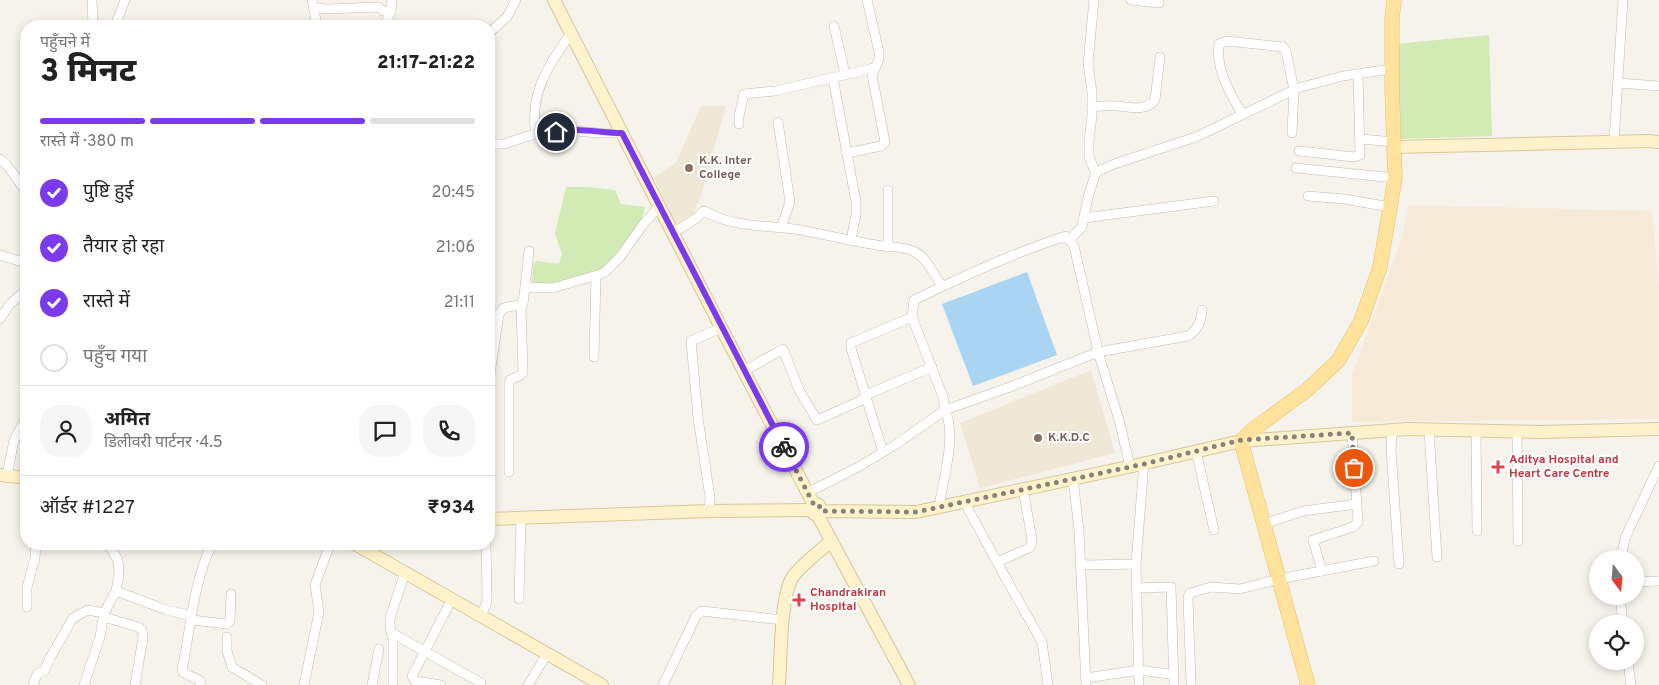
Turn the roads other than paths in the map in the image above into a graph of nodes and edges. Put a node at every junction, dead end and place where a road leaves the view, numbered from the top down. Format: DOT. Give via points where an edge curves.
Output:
graph roads {
  1 [pos="92,0"];
  2 [pos="125,0"];
  3 [pos="392,0"];
  4 [pos="516,0"];
  5 [pos="867,0"];
  6 [pos="1094,0"];
  7 [pos="1131,0"];
  8 [pos="1146,0"];
  9 [pos="1394,0"];
  10 [pos="1623,0"];
  11 [pos="557,1"];
  12 [pos="1159,3"];
  13 [pos="313,4"];
  14 [pos="391,11"];
  15 [pos="93,20"];
  16 [pos="117,20"];
  17 [pos="316,20"];
  18 [pos="387,20"];
  19 [pos="834,26"];
  20 [pos="495,27"];
  21 [pos="571,33"];
  22 [pos="1160,57"];
  23 [pos="874,68"];
  24 [pos="1392,69"];
  25 [pos="845,74"];
  26 [pos="1358,74"];
  27 [pos="833,78"];
  28 [pos="1618,83"];
  29 [pos="1659,86"];
  30 [pos="1294,90"];
  31 [pos="1092,107"];
  32 [pos="1243,116"];
  33 [pos="778,122"];
  34 [pos="739,124"];
  35 [pos="622,133"];
  36 [pos="1292,133"];
  37 [pos="536,135"];
  38 [pos="1360,138"];
  39 [pos="1614,141"];
  40 [pos="1659,142"];
  41 [pos="495,144"];
  42 [pos="1394,144"];
  43 [pos="1299,151"];
  44 [pos="847,153"];
  45 [pos="0,159"];
  46 [pos="1296,168"];
  47 [pos="1096,174"];
  48 [pos="1394,178"];
  49 [pos="20,183"];
  50 [pos="888,190"];
  51 [pos="1308,196"];
  52 [pos="1214,201"];
  53 [pos="659,206"];
  54 [pos="1390,207"];
  55 [pos="1084,218"];
  56 [pos="781,228"];
  57 [pos="672,232"];
  58 [pos="850,240"];
  59 [pos="1070,240"];
  60 [pos="888,247"];
  61 [pos="530,251"];
  62 [pos="0,255"];
  63 [pos="20,262"];
  64 [pos="596,276"];
  65 [pos="942,286"];
  66 [pos="525,287"];
  67 [pos="20,295"];
  68 [pos="522,305"];
  69 [pos="1202,310"];
  70 [pos="912,317"];
  71 [pos="0,319"];
  72 [pos="721,328"];
  73 [pos="495,334"];
  74 [pos="1098,352"];
  75 [pos="594,357"];
  76 [pos="932,367"];
  77 [pos="744,371"];
  78 [pos="867,395"];
  79 [pos="945,410"];
  80 [pos="20,429"];
  81 [pos="1392,430"];
  82 [pos="1429,430"];
  83 [pos="1659,430"];
  84 [pos="1476,431"];
  85 [pos="1517,432"];
  86 [pos="1352,433"];
  87 [pos="1241,440"];
  88 [pos="1196,451"];
  89 [pos="883,452"];
  90 [pos="1144,464"];
  91 [pos="1130,466"];
  92 [pos="1659,466"];
  93 [pos="508,472"];
  94 [pos="3,475"];
  95 [pos="20,477"];
  96 [pos="1073,478"];
  97 [pos="1023,489"];
  98 [pos="807,493"];
  99 [pos="966,500"];
  100 [pos="1357,504"];
  101 [pos="939,507"];
  102 [pos="816,510"];
  103 [pos="709,511"];
  104 [pos="521,518"];
  105 [pos="495,519"];
  106 [pos="1264,524"];
  107 [pos="1214,530"];
  108 [pos="1477,531"];
  109 [pos="831,541"];
  110 [pos="1518,541"];
  111 [pos="36,550"];
  112 [pos="112,550"];
  113 [pos="209,550"];
  114 [pos="328,550"];
  115 [pos="366,550"];
  116 [pos="486,550"];
  117 [pos="1623,550"];
  118 [pos="1437,557"];
  119 [pos="1374,561"];
  120 [pos="997,562"];
  121 [pos="1080,563"];
  122 [pos="1136,564"];
  123 [pos="1399,564"];
  124 [pos="1322,571"];
  125 [pos="405,572"];
  126 [pos="1279,579"];
  127 [pos="1659,581"];
  128 [pos="1644,582"];
  129 [pos="1136,588"];
  130 [pos="116,591"];
  131 [pos="231,594"];
  132 [pos="519,599"];
  133 [pos="452,600"];
  134 [pos="27,606"];
  135 [pos="104,615"];
  136 [pos="480,616"];
  137 [pos="192,618"];
  138 [pos="784,620"];
  139 [pos="392,633"];
  140 [pos="227,637"];
  141 [pos="379,649"];
  142 [pos="424,651"];
  143 [pos="547,654"];
  144 [pos="1139,670"];
  145 [pos="1629,670"];
  146 [pos="1168,674"];
  147 [pos="1086,682"];
  148 [pos="481,683"];
  149 [pos="33,685"];
  150 [pos="84,685"];
  151 [pos="135,685"];
  152 [pos="201,685"];
  153 [pos="262,685"];
  154 [pos="304,685"];
  155 [pos="372,685"];
  156 [pos="394,685"];
  157 [pos="441,685"];
  158 [pos="528,685"];
  159 [pos="602,685"];
  160 [pos="663,685"];
  161 [pos="779,685"];
  162 [pos="909,685"];
  163 [pos="1048,685"];
  164 [pos="1139,685"];
  165 [pos="1174,685"];
  166 [pos="1191,685"];
  167 [pos="1308,685"];
  168 [pos="1631,685"];
  1 -- 15 [label="street"];
  2 -- 16 [label="street"];
  3 -- 14 [label="street"];
  4 -- 20 [label="street" via="507,17"];
  5 -- 23 [label="street" via="879,52"];
  6 -- 31 [label="street" via="1088,64"];
  7 -- 8 [label="street"];
  8 -- 12 [label="street"];
  9 -- 24 [label="main road"];
  10 -- 28 [label="street"];
  11 -- 21 [label="street"];
  13 -- 14 [label="street" via="329,10 378,7"];
  13 -- 17 [label="street"];
  14 -- 18 [label="street"];
  19 -- 25 [label="street"];
  21 -- 35 [label="street"];
  21 -- 37 [label="street" via="551,63 537,95 533,114"];
  22 -- 31 [label="street" via="1153,102 1135,108"];
  23 -- 25 [label="street"];
  23 -- 44 [label="street" via="872,80 885,142 881,146"];
  24 -- 26 [label="street"];
  24 -- 42 [label="main road"];
  25 -- 27 [label="street"];
  26 -- 30 [label="street"];
  26 -- 38 [label="street"];
  27 -- 34 [label="street" via="775,91 744,94"];
  27 -- 44 [label="street"];
  28 -- 29 [label="street"];
  28 -- 39 [label="street"];
  30 -- 32 [label="street"];
  30 -- 32 [label="street" via="1283,47 1220,43 1220,67"];
  30 -- 36 [label="street"];
  31 -- 47 [label="street" via="1089,157"];
  32 -- 47 [label="street" via="1196,137 1114,164"];
  33 -- 56 [label="street" via="790,202"];
  35 -- 37 [label="street" via="572,130"];
  35 -- 53 [label="street"];
  37 -- 41 [label="street"];
  38 -- 42 [label="street"];
  38 -- 43 [label="street" via="1361,153 1358,156"];
  39 -- 40 [label="street"];
  39 -- 42 [label="street"];
  42 -- 48 [label="main road"];
  44 -- 58 [label="street" via="856,208"];
  45 -- 49 [label="street"];
  46 -- 48 [label="street"];
  47 -- 55 [label="street"];
  48 -- 54 [label="main road"];
  50 -- 60 [label="street"];
  51 -- 54 [label="street"];
  52 -- 55 [label="street"];
  53 -- 57 [label="street"];
  53 -- 64 [label="street" via="620,257"];
  54 -- 87 [label="main road" via="1380,267 1360,321 1338,361 1307,390"];
  55 -- 59 [label="street" via="1082,227"];
  56 -- 57 [label="street" via="732,222 704,211"];
  56 -- 58 [label="street"];
  57 -- 72 [label="street"];
  58 -- 60 [label="street"];
  59 -- 65 [label="street" via="1066,236 1035,246"];
  59 -- 74 [label="street"];
  60 -- 65 [label="street" via="913,251 921,256"];
  61 -- 66 [label="street"];
  62 -- 63 [label="street"];
  64 -- 66 [label="street" via="553,288"];
  64 -- 75 [label="street"];
  65 -- 70 [label="street" via="914,300"];
  66 -- 68 [label="street"];
  67 -- 71 [label="street"];
  68 -- 73 [label="street" via="504,308 500,312"];
  68 -- 93 [label="street" via="523,372 509,384"];
  69 -- 74 [label="street" via="1201,321 1188,336"];
  70 -- 76 [label="street"];
  70 -- 78 [label="street" via="851,343"];
  72 -- 77 [label="street"];
  72 -- 103 [label="street" via="691,341"];
  74 -- 79 [label="street"];
  74 -- 91 [label="street"];
  76 -- 78 [label="street"];
  76 -- 79 [label="street"];
  77 -- 78 [label="street" via="783,349 799,390 817,420"];
  77 -- 98 [label="street"];
  78 -- 89 [label="street"];
  79 -- 89 [label="street"];
  79 -- 101 [label="street" via="950,431"];
  80 -- 94 [label="street"];
  81 -- 82 [label="street"];
  81 -- 86 [label="street"];
  81 -- 123 [label="street"];
  82 -- 84 [label="street"];
  82 -- 118 [label="street"];
  83 -- 85 [label="street"];
  84 -- 85 [label="street"];
  84 -- 108 [label="street"];
  85 -- 110 [label="street"];
  86 -- 87 [label="street"];
  86 -- 100 [label="street"];
  87 -- 88 [label="street"];
  87 -- 106 [label="main road"];
  88 -- 90 [label="street"];
  88 -- 107 [label="street"];
  89 -- 98 [label="street"];
  90 -- 91 [label="street"];
  90 -- 122 [label="street"];
  91 -- 96 [label="street"];
  92 -- 117 [label="street" via="1625,538"];
  94 -- 95 [label="street"];
  96 -- 97 [label="street"];
  96 -- 121 [label="street"];
  97 -- 99 [label="street"];
  97 -- 120 [label="street" via="1031,545"];
  98 -- 102 [label="street"];
  99 -- 101 [label="street"];
  99 -- 120 [label="street"];
  100 -- 106 [label="street" via="1303,511"];
  100 -- 124 [label="street" via="1358,522 1355,526 1313,540"];
  101 -- 102 [label="street" via="916,512"];
  102 -- 103 [label="street"];
  102 -- 109 [label="street"];
  103 -- 104 [label="street"];
  104 -- 105 [label="street"];
  104 -- 132 [label="street"];
  106 -- 126 [label="main road"];
  109 -- 138 [label="street" via="793,577"];
  109 -- 162 [label="street"];
  111 -- 134 [label="street" via="27,587"];
  112 -- 130 [label="street" via="119,566"];
  113 -- 137 [label="street" via="195,593"];
  114 -- 154 [label="street" via="315,585 319,612"];
  115 -- 125 [label="street"];
  116 -- 136 [label="street" via="487,597"];
  119 -- 124 [label="street"];
  120 -- 163 [label="street" via="1042,642"];
  121 -- 122 [label="street"];
  121 -- 147 [label="street"];
  122 -- 129 [label="street"];
  124 -- 126 [label="street"];
  125 -- 133 [label="street"];
  125 -- 139 [label="street" via="390,618"];
  126 -- 166 [label="street" via="1240,589 1211,587 1190,593"];
  126 -- 167 [label="main road"];
  127 -- 128 [label="street"];
  129 -- 144 [label="street"];
  129 -- 165 [label="street" via="1171,587"];
  130 -- 135 [label="street"];
  130 -- 137 [label="street"];
  131 -- 137 [label="street" via="230,621 227,624"];
  133 -- 136 [label="street"];
  133 -- 142 [label="street"];
  135 -- 149 [label="street" via="88,610 73,618"];
  135 -- 150 [label="street"];
  135 -- 151 [label="street" via="142,630"];
  136 -- 143 [label="street"];
  137 -- 152 [label="street" via="183,671 199,680"];
  138 -- 160 [label="street" via="702,611 696,616"];
  138 -- 161 [label="street"];
  139 -- 142 [label="street"];
  139 -- 156 [label="street"];
  140 -- 153 [label="street" via="232,667"];
  141 -- 155 [label="street"];
  142 -- 148 [label="street"];
  142 -- 157 [label="street" via="413,679"];
  143 -- 158 [label="street"];
  143 -- 159 [label="street"];
  144 -- 146 [label="street"];
  144 -- 147 [label="street"];
  144 -- 164 [label="street"];
  145 -- 168 [label="street"];
}
